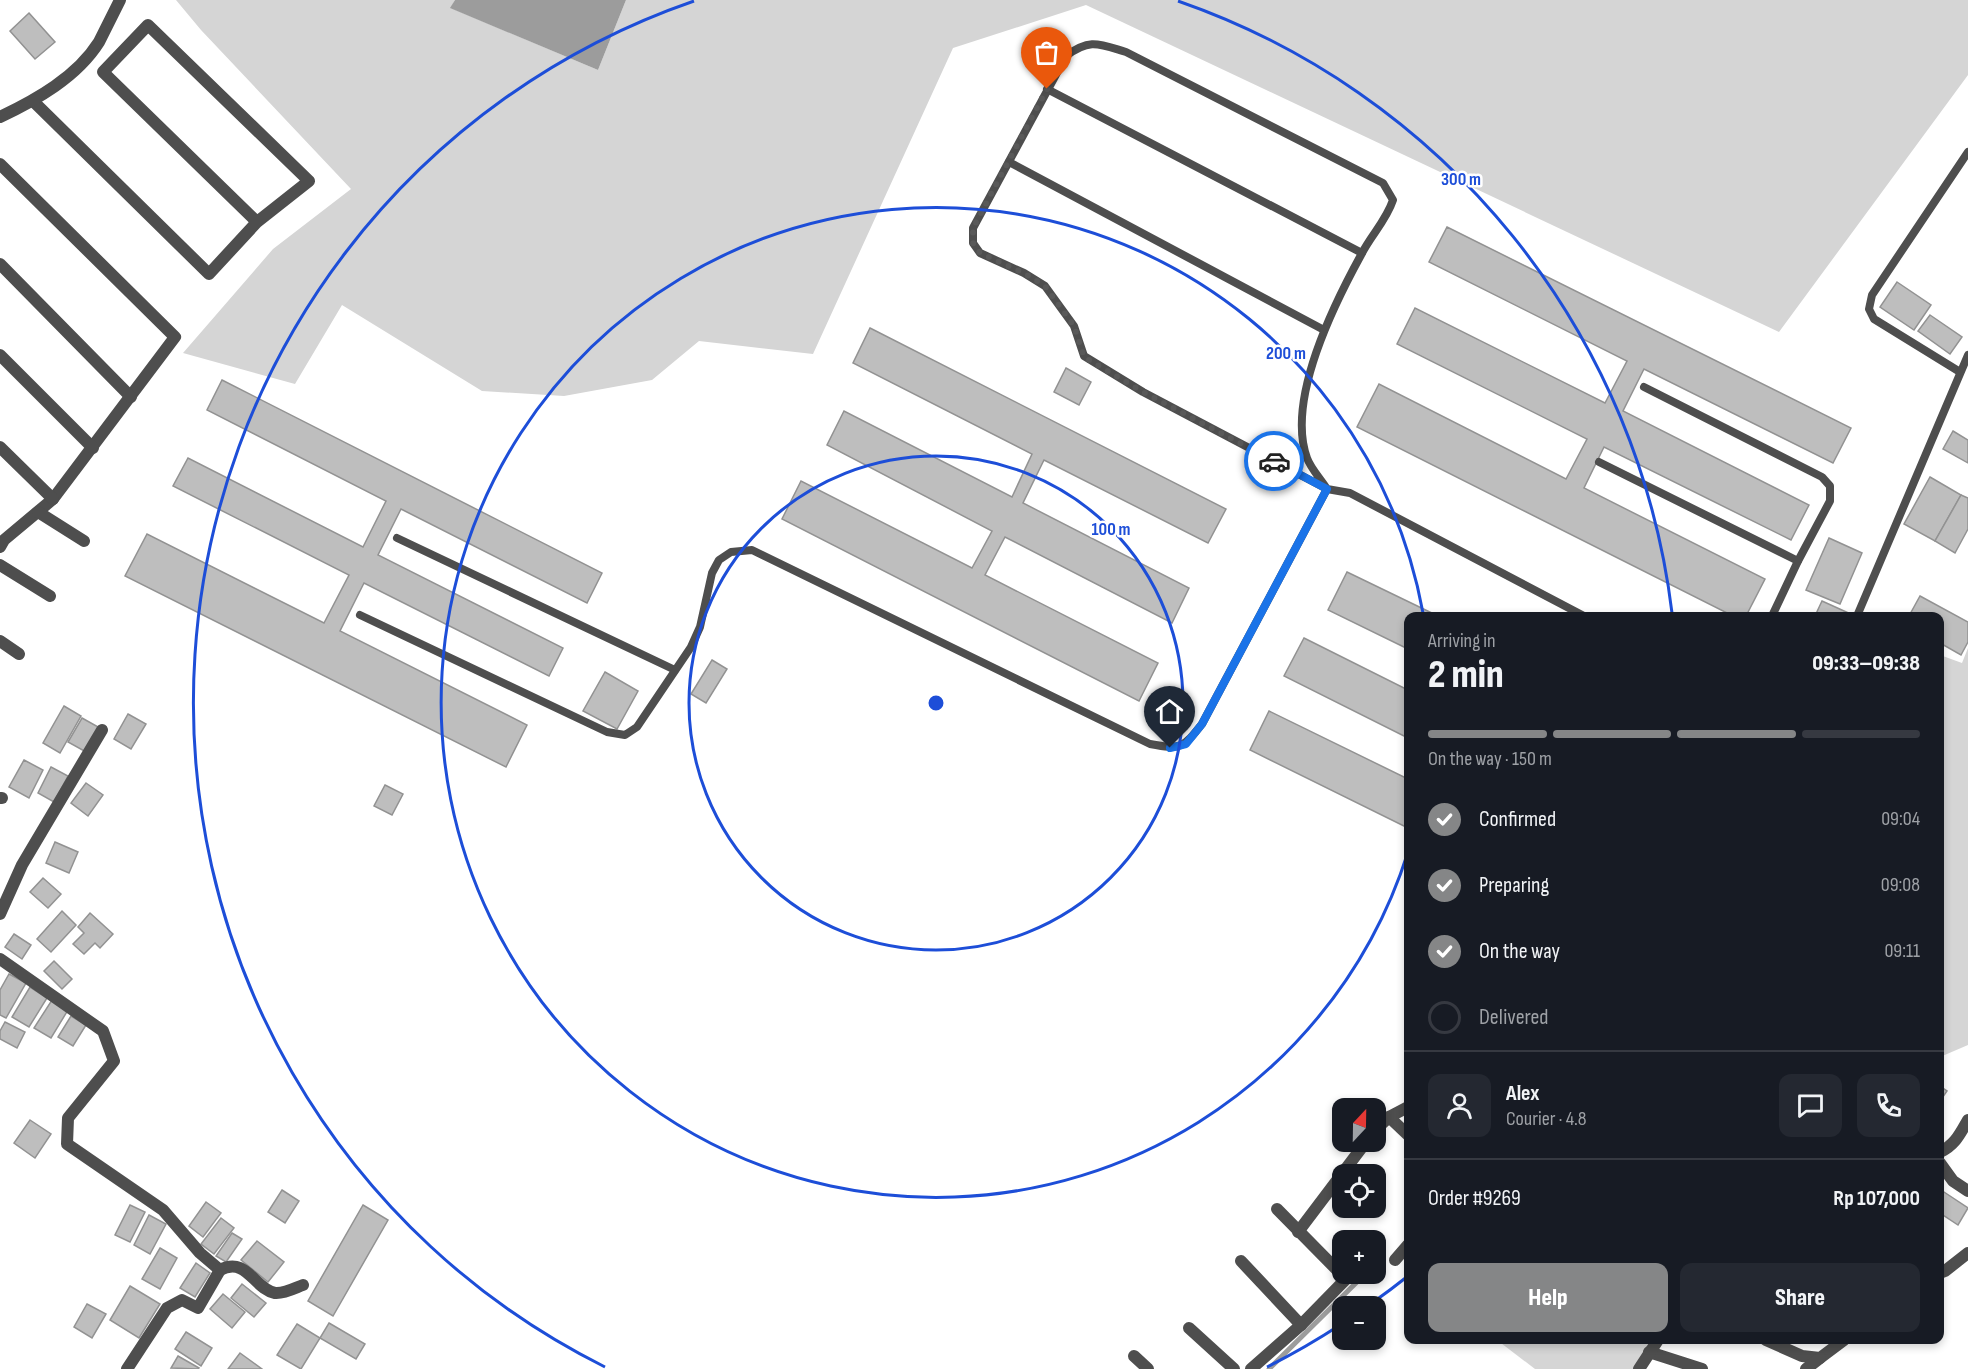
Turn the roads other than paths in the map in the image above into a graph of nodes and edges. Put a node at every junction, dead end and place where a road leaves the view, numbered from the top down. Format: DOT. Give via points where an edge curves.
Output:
graph roads {
  1 [pos="120,0"];
  2 [pos="1047,89"];
  3 [pos="33,101"];
  4 [pos="0,117"];
  5 [pos="1968,152"];
  6 [pos="1009,162"];
  7 [pos="0,164"];
  8 [pos="257,222"];
  9 [pos="1362,253"];
  10 [pos="0,264"];
  11 [pos="1324,330"];
  12 [pos="0,355"];
  13 [pos="1968,355"];
  14 [pos="1960,372"];
  15 [pos="1644,387"];
  16 [pos="131,397"];
  17 [pos="0,447"];
  18 [pos="93,448"];
  19 [pos="1599,462"];
  20 [pos="1327,489"];
  21 [pos="53,499"];
  22 [pos="38,512"];
  23 [pos="397,538"];
  24 [pos="1,541"];
  25 [pos="84,542"];
  26 [pos="1798,561"];
  27 [pos="0,565"];
  28 [pos="50,596"];
  29 [pos="1576,612"];
  30 [pos="1774,612"];
  31 [pos="1859,612"];
  32 [pos="360,615"];
  33 [pos="0,641"];
  34 [pos="19,654"];
  35 [pos="675,670"];
  36 [pos="102,730"];
  37 [pos="0,914"];
  38 [pos="0,959"];
  39 [pos="1404,1109"];
  40 [pos="1389,1117"];
  41 [pos="1386,1120"];
  42 [pos="1968,1120"];
  43 [pos="1404,1131"];
  44 [pos="1944,1150"];
  45 [pos="1358,1152"];
  46 [pos="1944,1169"];
  47 [pos="1968,1191"];
  48 [pos="1276,1209"];
  49 [pos="1298,1232"];
  50 [pos="1404,1250"];
  51 [pos="1968,1253"];
  52 [pos="1395,1260"];
  53 [pos="1241,1261"];
  54 [pos="220,1270"];
  55 [pos="1944,1272"];
  56 [pos="303,1285"];
  57 [pos="1301,1325"];
  58 [pos="1189,1328"];
  59 [pos="1655,1344"];
  60 [pos="1775,1344"];
  61 [pos="1839,1344"];
  62 [pos="1649,1352"];
  63 [pos="1134,1356"];
  64 [pos="1820,1358"];
  65 [pos="127,1369"];
  66 [pos="1148,1369"];
  67 [pos="1234,1369"];
  68 [pos="1251,1369"];
  69 [pos="1639,1369"];
  70 [pos="1702,1369"];
  71 [pos="1806,1369"];
  1 -- 3 [label="street" via="98,43 79,67"];
  2 -- 6 [label="lane"];
  2 -- 9 [label="lane"];
  2 -- 9 [label="lane" via="1066,56 1080,45 1100,44 1126,52 1383,183 1393,200"];
  3 -- 4 [label="street"];
  3 -- 8 [label="street" via="209,274"];
  5 -- 14 [label="lane" via="1872,295 1869,309 1874,319"];
  6 -- 11 [label="lane"];
  6 -- 20 [label="lane" via="973,228 973,243 980,253 1045,286 1074,326 1084,357"];
  7 -- 16 [label="street" via="175,337"];
  8 -- 8 [label="street" via="103,72 148,25 309,181"];
  9 -- 11 [label="lane"];
  10 -- 16 [label="street"];
  11 -- 20 [label="lane" via="1302,402 1301,429 1307,459"];
  12 -- 18 [label="street"];
  13 -- 14 [label="lane"];
  14 -- 31 [label="lane"];
  15 -- 26 [label="lane" via="1822,477 1830,486 1830,501"];
  16 -- 18 [label="street"];
  17 -- 21 [label="street"];
  18 -- 21 [label="street"];
  19 -- 26 [label="lane"];
  20 -- 29 [label="lane" via="1350,493"];
  20 -- 35 [label="lane" via="1202,724 1186,744 1170,748 1150,744 752,550 730,552 719,560 712,573 700,627 692,647"];
  21 -- 22 [label="street"];
  22 -- 24 [label="street"];
  22 -- 25 [label="street"];
  23 -- 35 [label="lane"];
  26 -- 30 [label="lane"];
  27 -- 28 [label="street"];
  32 -- 35 [label="lane" via="607,732 625,735 637,727"];
  33 -- 34 [label="street"];
  36 -- 37 [label="street" via="22,865"];
  38 -- 54 [label="street" via="103,1031 114,1060 68,1118 67,1144 163,1210"];
  39 -- 40 [label="street"];
  40 -- 41 [label="street"];
  40 -- 43 [label="street"];
  42 -- 44 [label="street" via="1956,1140"];
  45 -- 49 [label="street"];
  46 -- 47 [label="street"];
  48 -- 49 [label="street"];
  49 -- 57 [label="street" via="1346,1279"];
  50 -- 52 [label="street"];
  51 -- 55 [label="street"];
  53 -- 57 [label="street"];
  54 -- 56 [label="street" via="239,1267 273,1293"];
  54 -- 65 [label="street" via="198,1308 182,1300 167,1308"];
  57 -- 68 [label="street"];
  58 -- 67 [label="street"];
  59 -- 62 [label="street"];
  60 -- 64 [label="street" via="1802,1356"];
  61 -- 64 [label="street"];
  62 -- 69 [label="street"];
  62 -- 70 [label="street"];
  63 -- 66 [label="street"];
  64 -- 71 [label="street"];
}
